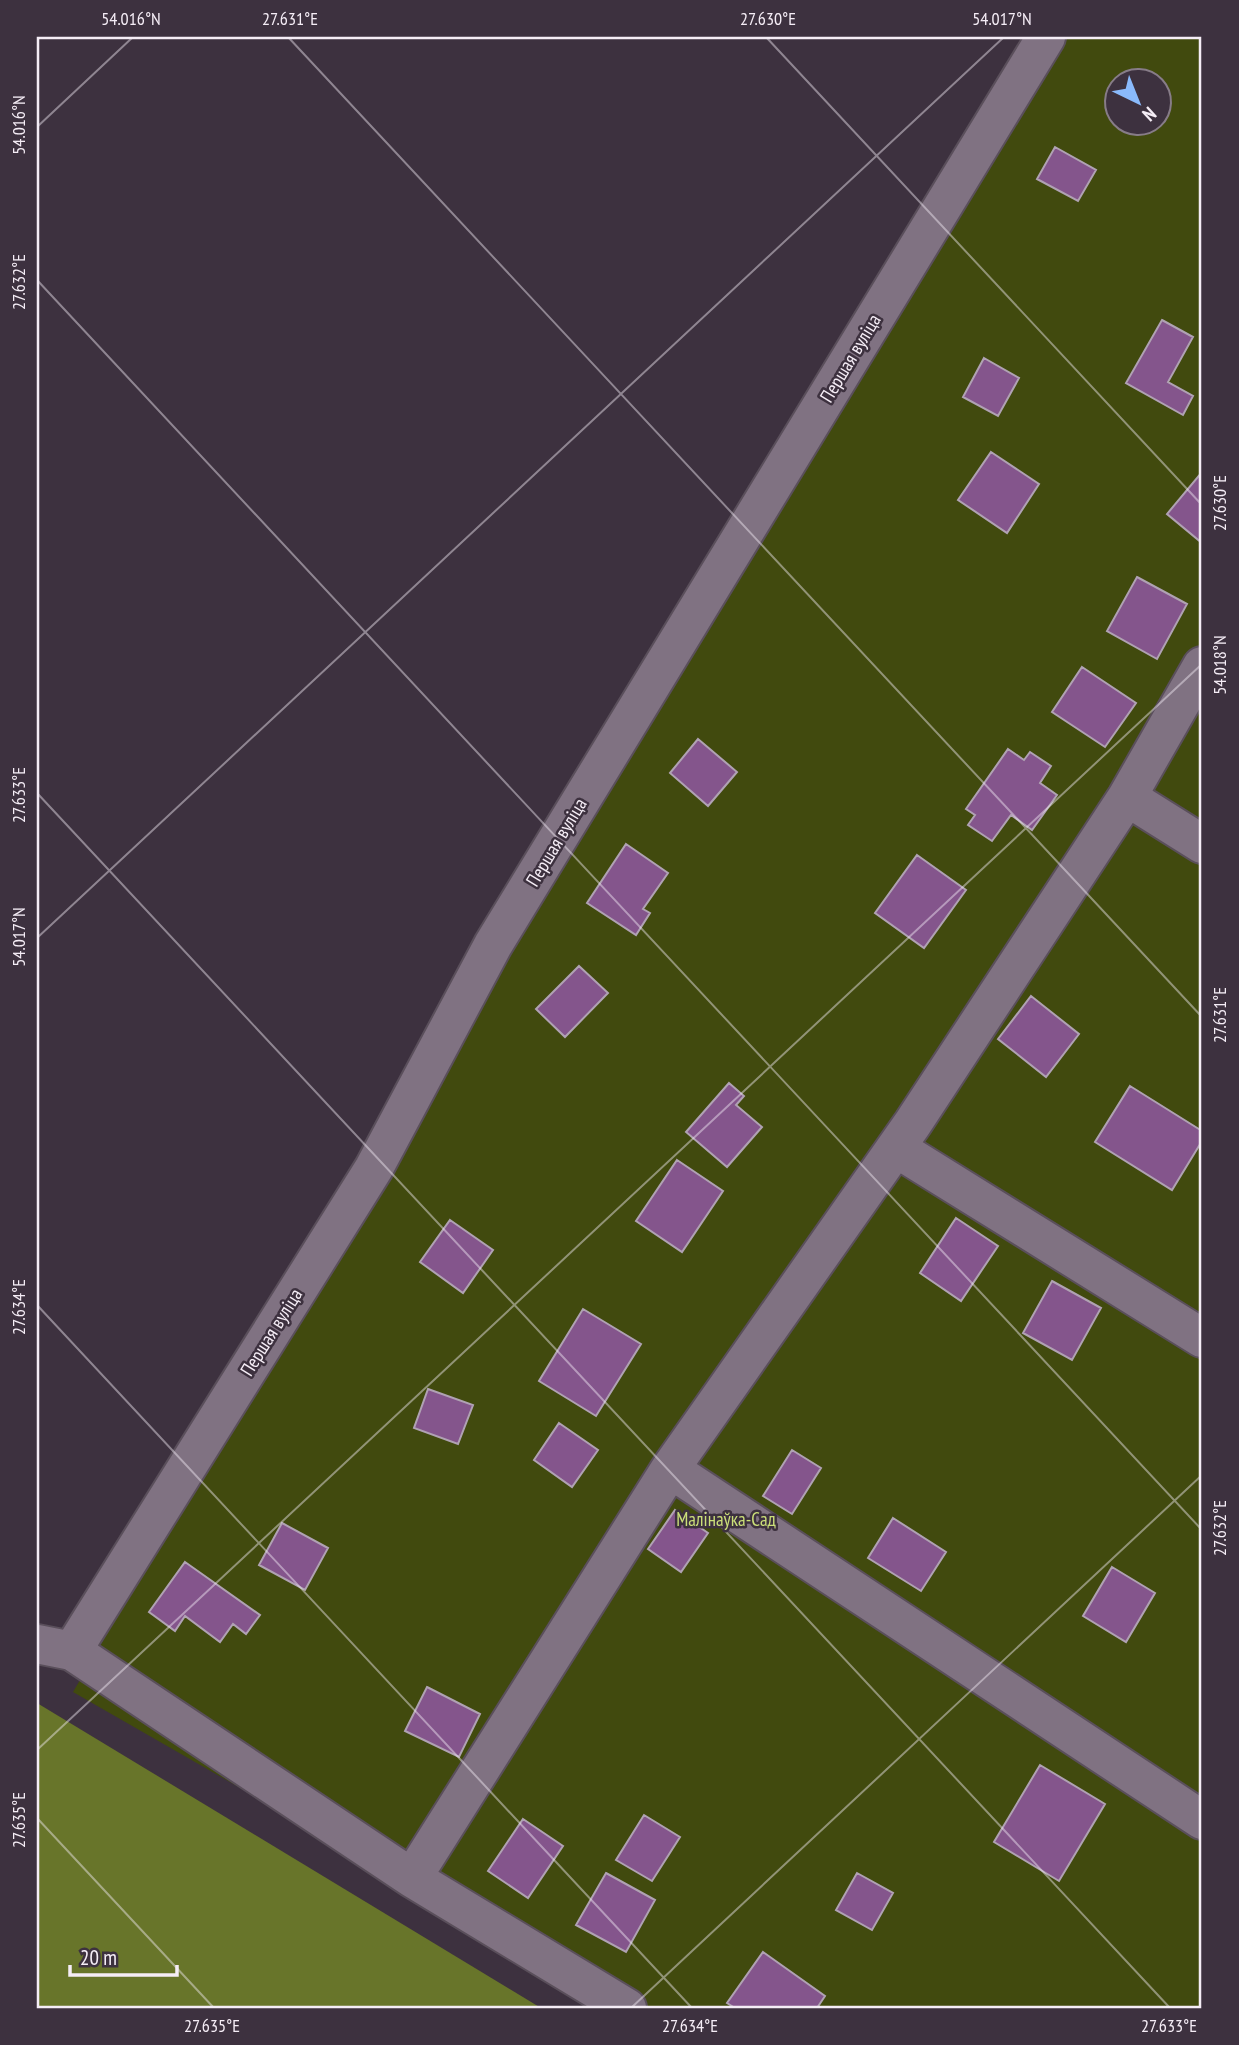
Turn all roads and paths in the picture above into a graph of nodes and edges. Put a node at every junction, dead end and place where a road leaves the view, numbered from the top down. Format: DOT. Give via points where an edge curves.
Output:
graph roads {
  1 [pos="1046,37"];
  2 [pos="1202,666"];
  3 [pos="1127,797"];
  4 [pos="1202,844"];
  5 [pos="896,1148"];
  6 [pos="1202,1338"];
  7 [pos="670,1469"];
  8 [pos="55,1647"];
  9 [pos="1202,1820"];
  10 [pos="412,1878"];
  11 [pos="627,2008"];
  1 -- 8 [label="street, Першая вуліца" via="493,945 374,1168"];
  2 -- 3 [label="street"];
  3 -- 4 [label="street"];
  3 -- 5 [label="street"];
  5 -- 6 [label="street"];
  5 -- 7 [label="street"];
  7 -- 9 [label="street"];
  7 -- 10 [label="street"];
  8 -- 10 [label="street"];
  10 -- 11 [label="street"];
}
